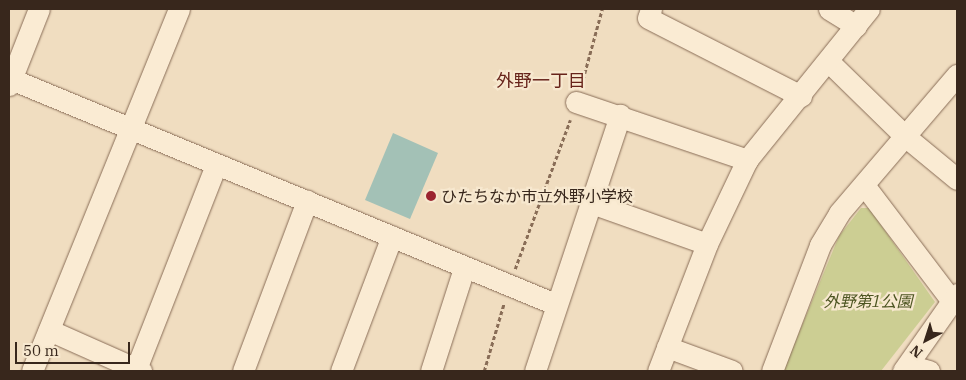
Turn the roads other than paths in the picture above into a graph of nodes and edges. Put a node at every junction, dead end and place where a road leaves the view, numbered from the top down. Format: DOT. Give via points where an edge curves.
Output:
graph roads {
  1 [pos="39,9"];
  2 [pos="179,9"];
  3 [pos="651,9"];
  4 [pos="829,9"];
  5 [pos="869,9"];
  6 [pos="856,26"];
  7 [pos="828,61"];
  8 [pos="957,75"];
  9 [pos="10,82"];
  10 [pos="801,96"];
  11 [pos="576,102"];
  12 [pos="620,115"];
  13 [pos="130,128"];
  14 [pos="906,137"];
  15 [pos="747,160"];
  16 [pos="216,165"];
  17 [pos="957,179"];
  18 [pos="864,185"];
  19 [pos="307,201"];
  20 [pos="589,202"];
  21 [pos="392,236"];
  22 [pos="707,244"];
  23 [pos="464,268"];
  24 [pos="954,298"];
  25 [pos="555,304"];
  26 [pos="49,330"];
  27 [pos="667,347"];
  28 [pos="906,368"];
  29 [pos="139,370"];
  30 [pos="32,371"];
  31 [pos="243,371"];
  32 [pos="341,371"];
  33 [pos="431,371"];
  34 [pos="535,371"];
  35 [pos="658,371"];
  36 [pos="732,371"];
  37 [pos="772,371"];
  38 [pos="929,371"];
  1 -- 9 [label="street"];
  2 -- 13 [label="street"];
  3 -- 10 [label="street" via="648,18"];
  4 -- 6 [label="street"];
  5 -- 6 [label="street"];
  6 -- 7 [label="street"];
  7 -- 10 [label="street"];
  7 -- 14 [label="street"];
  8 -- 14 [label="street"];
  9 -- 13 [label="street"];
  10 -- 15 [label="street"];
  11 -- 12 [label="street"];
  12 -- 15 [label="street"];
  12 -- 20 [label="street"];
  13 -- 16 [label="street"];
  13 -- 26 [label="street"];
  14 -- 17 [label="street"];
  14 -- 18 [label="street"];
  15 -- 22 [label="street"];
  16 -- 19 [label="street"];
  16 -- 29 [label="street"];
  18 -- 24 [label="street"];
  18 -- 37 [label="street" via="839,213 820,245"];
  19 -- 21 [label="street"];
  19 -- 31 [label="street"];
  20 -- 22 [label="street"];
  20 -- 25 [label="street"];
  21 -- 23 [label="street"];
  21 -- 32 [label="street"];
  22 -- 27 [label="street"];
  23 -- 25 [label="street"];
  23 -- 33 [label="street"];
  24 -- 28 [label="street"];
  25 -- 34 [label="street"];
  26 -- 29 [label="street"];
  26 -- 30 [label="street"];
  27 -- 35 [label="street"];
  27 -- 36 [label="street"];
  28 -- 38 [label="street"];
}
